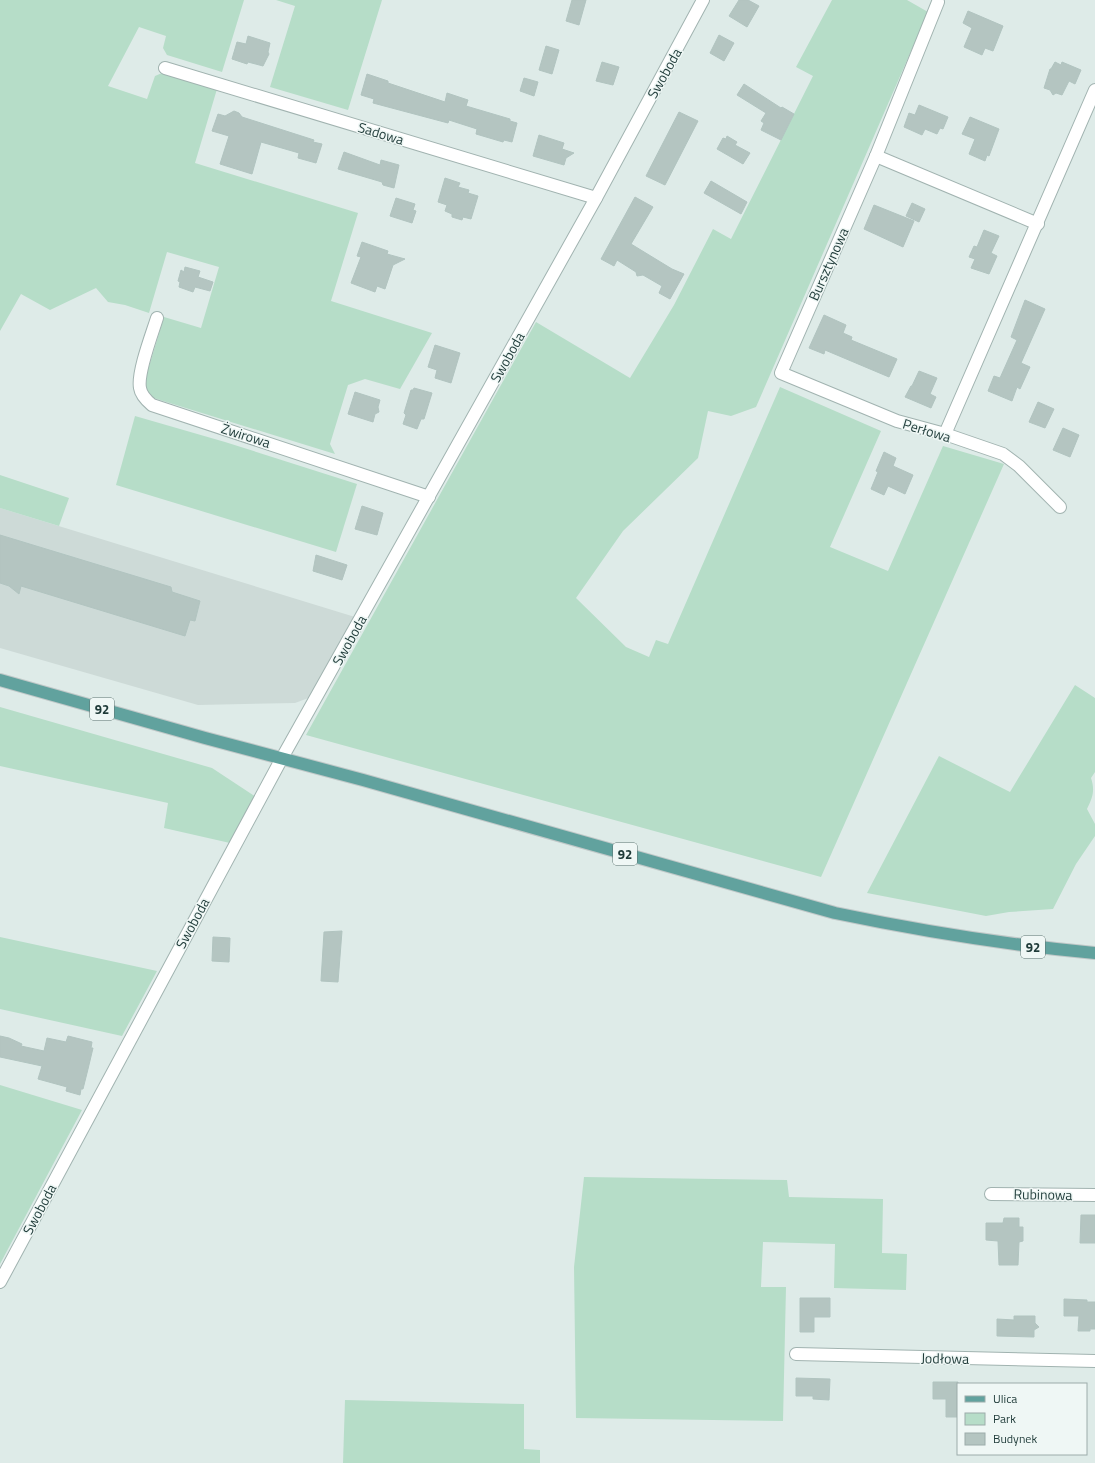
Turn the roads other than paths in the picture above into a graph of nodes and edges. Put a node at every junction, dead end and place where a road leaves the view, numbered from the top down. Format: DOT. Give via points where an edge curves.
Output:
graph roads {
  1 [pos="703,0"];
  2 [pos="938,2"];
  3 [pos="165,68"];
  4 [pos="1095,90"];
  5 [pos="876,156"];
  6 [pos="596,198"];
  7 [pos="1038,224"];
  8 [pos="156,318"];
  9 [pos="781,373"];
  10 [pos="945,434"];
  11 [pos="430,496"];
  12 [pos="1060,507"];
  13 [pos="0,680"];
  14 [pos="282,758"];
  15 [pos="1095,953"];
  16 [pos="991,1194"];
  17 [pos="1095,1195"];
  18 [pos="0,1282"];
  19 [pos="796,1354"];
  20 [pos="1095,1361"];
  1 -- 6 [label="street, Swoboda"];
  2 -- 5 [label="street, Bursztynowa"];
  3 -- 6 [label="street, Sadowa"];
  4 -- 7 [label="street"];
  5 -- 7 [label="street"];
  5 -- 9 [label="street, Bursztynowa"];
  6 -- 11 [label="street, Swoboda"];
  7 -- 10 [label="street"];
  8 -- 11 [label="street, Żwirowa" via="139,378 144,398 152,405"];
  9 -- 10 [label="street, Perłowa" via="897,421"];
  10 -- 12 [label="street, Perłowa" via="1003,454 1019,466"];
  11 -- 14 [label="street, Swoboda"];
  13 -- 14 [label="main road, 92"];
  14 -- 15 [label="main road, 92" via="835,913 964,937"];
  14 -- 18 [label="street, Swoboda"];
  16 -- 17 [label="street, Rubinowa"];
  19 -- 20 [label="street, Jodłowa"];
}
